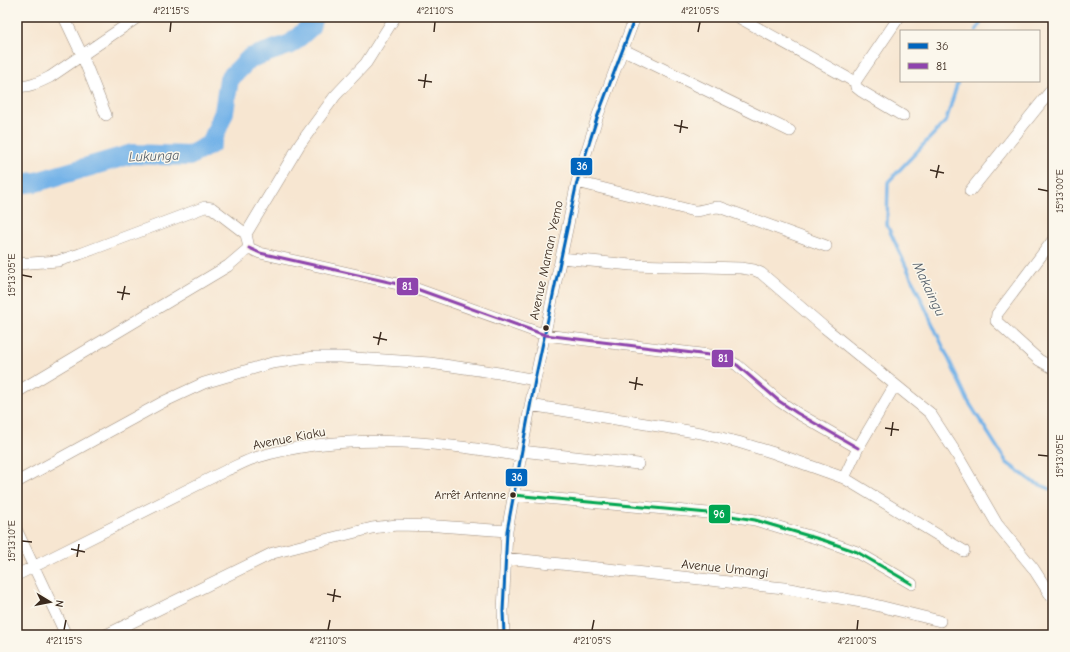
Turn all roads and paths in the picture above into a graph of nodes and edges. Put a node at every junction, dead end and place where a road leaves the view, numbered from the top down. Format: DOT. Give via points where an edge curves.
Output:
graph roads {
  1 [pos="64,17"];
  2 [pos="138,17"];
  3 [pos="395,17"];
  4 [pos="635,17"];
  5 [pos="738,17"];
  6 [pos="899,17"];
  7 [pos="624,50"];
  8 [pos="82,55"];
  9 [pos="855,82"];
  10 [pos="17,86"];
  11 [pos="1053,88"];
  12 [pos="106,115"];
  13 [pos="903,116"];
  14 [pos="790,131"];
  15 [pos="577,182"];
  16 [pos="970,191"];
  17 [pos="246,234"];
  18 [pos="1053,240"];
  19 [pos="826,246"];
  20 [pos="249,248"];
  21 [pos="561,258"];
  22 [pos="17,264"];
  23 [pos="545,335"];
  24 [pos="1053,368"];
  25 [pos="535,380"];
  26 [pos="894,385"];
  27 [pos="17,392"];
  28 [pos="530,405"];
  29 [pos="858,448"];
  30 [pos="521,453"];
  31 [pos="638,464"];
  32 [pos="844,478"];
  33 [pos="17,482"];
  34 [pos="514,495"];
  35 [pos="17,531"];
  36 [pos="507,531"];
  37 [pos="964,551"];
  38 [pos="505,558"];
  39 [pos="34,566"];
  40 [pos="17,575"];
  41 [pos="912,584"];
  42 [pos="1053,599"];
  43 [pos="940,621"];
  44 [pos="66,635"];
  45 [pos="106,635"];
  46 [pos="504,635"];
  1 -- 8 [label="street"];
  2 -- 8 [label="street"];
  3 -- 17 [label="street" via="366,63 335,96 300,144"];
  4 -- 7 [label="street, Avenue Maman Yemo"];
  5 -- 9 [label="street"];
  6 -- 9 [label="street"];
  7 -- 14 [label="street"];
  7 -- 15 [label="street, Avenue Maman Yemo" via="598,115"];
  8 -- 10 [label="street" via="50,77 23,87"];
  8 -- 12 [label="street"];
  9 -- 13 [label="street" via="861,91"];
  11 -- 16 [label="street"];
  15 -- 19 [label="street" via="694,211 719,207"];
  15 -- 21 [label="street, Avenue Maman Yemo"];
  17 -- 20 [label="street"];
  17 -- 22 [label="street" via="212,208 205,207 58,261"];
  18 -- 24 [label="street" via="997,314 996,321 1039,360"];
  20 -- 23 [label="street" via="260,253 411,287"];
  20 -- 27 [label="street" via="228,266"];
  21 -- 23 [label="street, Avenue Maman Yemo"];
  21 -- 26 [label="street" via="639,265 754,270 772,281"];
  23 -- 25 [label="street, Avenue Maman Yemo"];
  23 -- 29 [label="street" via="709,354 726,359 737,365 785,405"];
  25 -- 28 [label="street, Avenue Maman Yemo"];
  25 -- 33 [label="street" via="430,364 340,357 315,357 272,363 204,383"];
  26 -- 29 [label="street"];
  26 -- 42 [label="street" via="930,413 997,524 1033,568"];
  28 -- 30 [label="street, Avenue Maman Yemo"];
  28 -- 32 [label="street" via="702,433 759,448"];
  29 -- 32 [label="street"];
  30 -- 31 [label="street, Avenue Kiaku"];
  30 -- 34 [label="street, Avenue Maman Yemo"];
  30 -- 39 [label="street, Avenue Kiaku" via="392,441 349,441 286,450 257,457 227,470"];
  32 -- 37 [label="street"];
  34 -- 36 [label="street, Avenue Maman Yemo"];
  34 -- 41 [label="street" via="719,514 755,520 856,552"];
  35 -- 39 [label="street"];
  36 -- 38 [label="street, Avenue Maman Yemo"];
  36 -- 45 [label="street" via="397,525 372,528 273,552"];
  38 -- 43 [label="street, Avenue Umangi" via="784,588 867,603"];
  38 -- 46 [label="street, Avenue Maman Yemo"];
  39 -- 40 [label="street, Avenue Kiaku"];
  39 -- 44 [label="street"];
}
